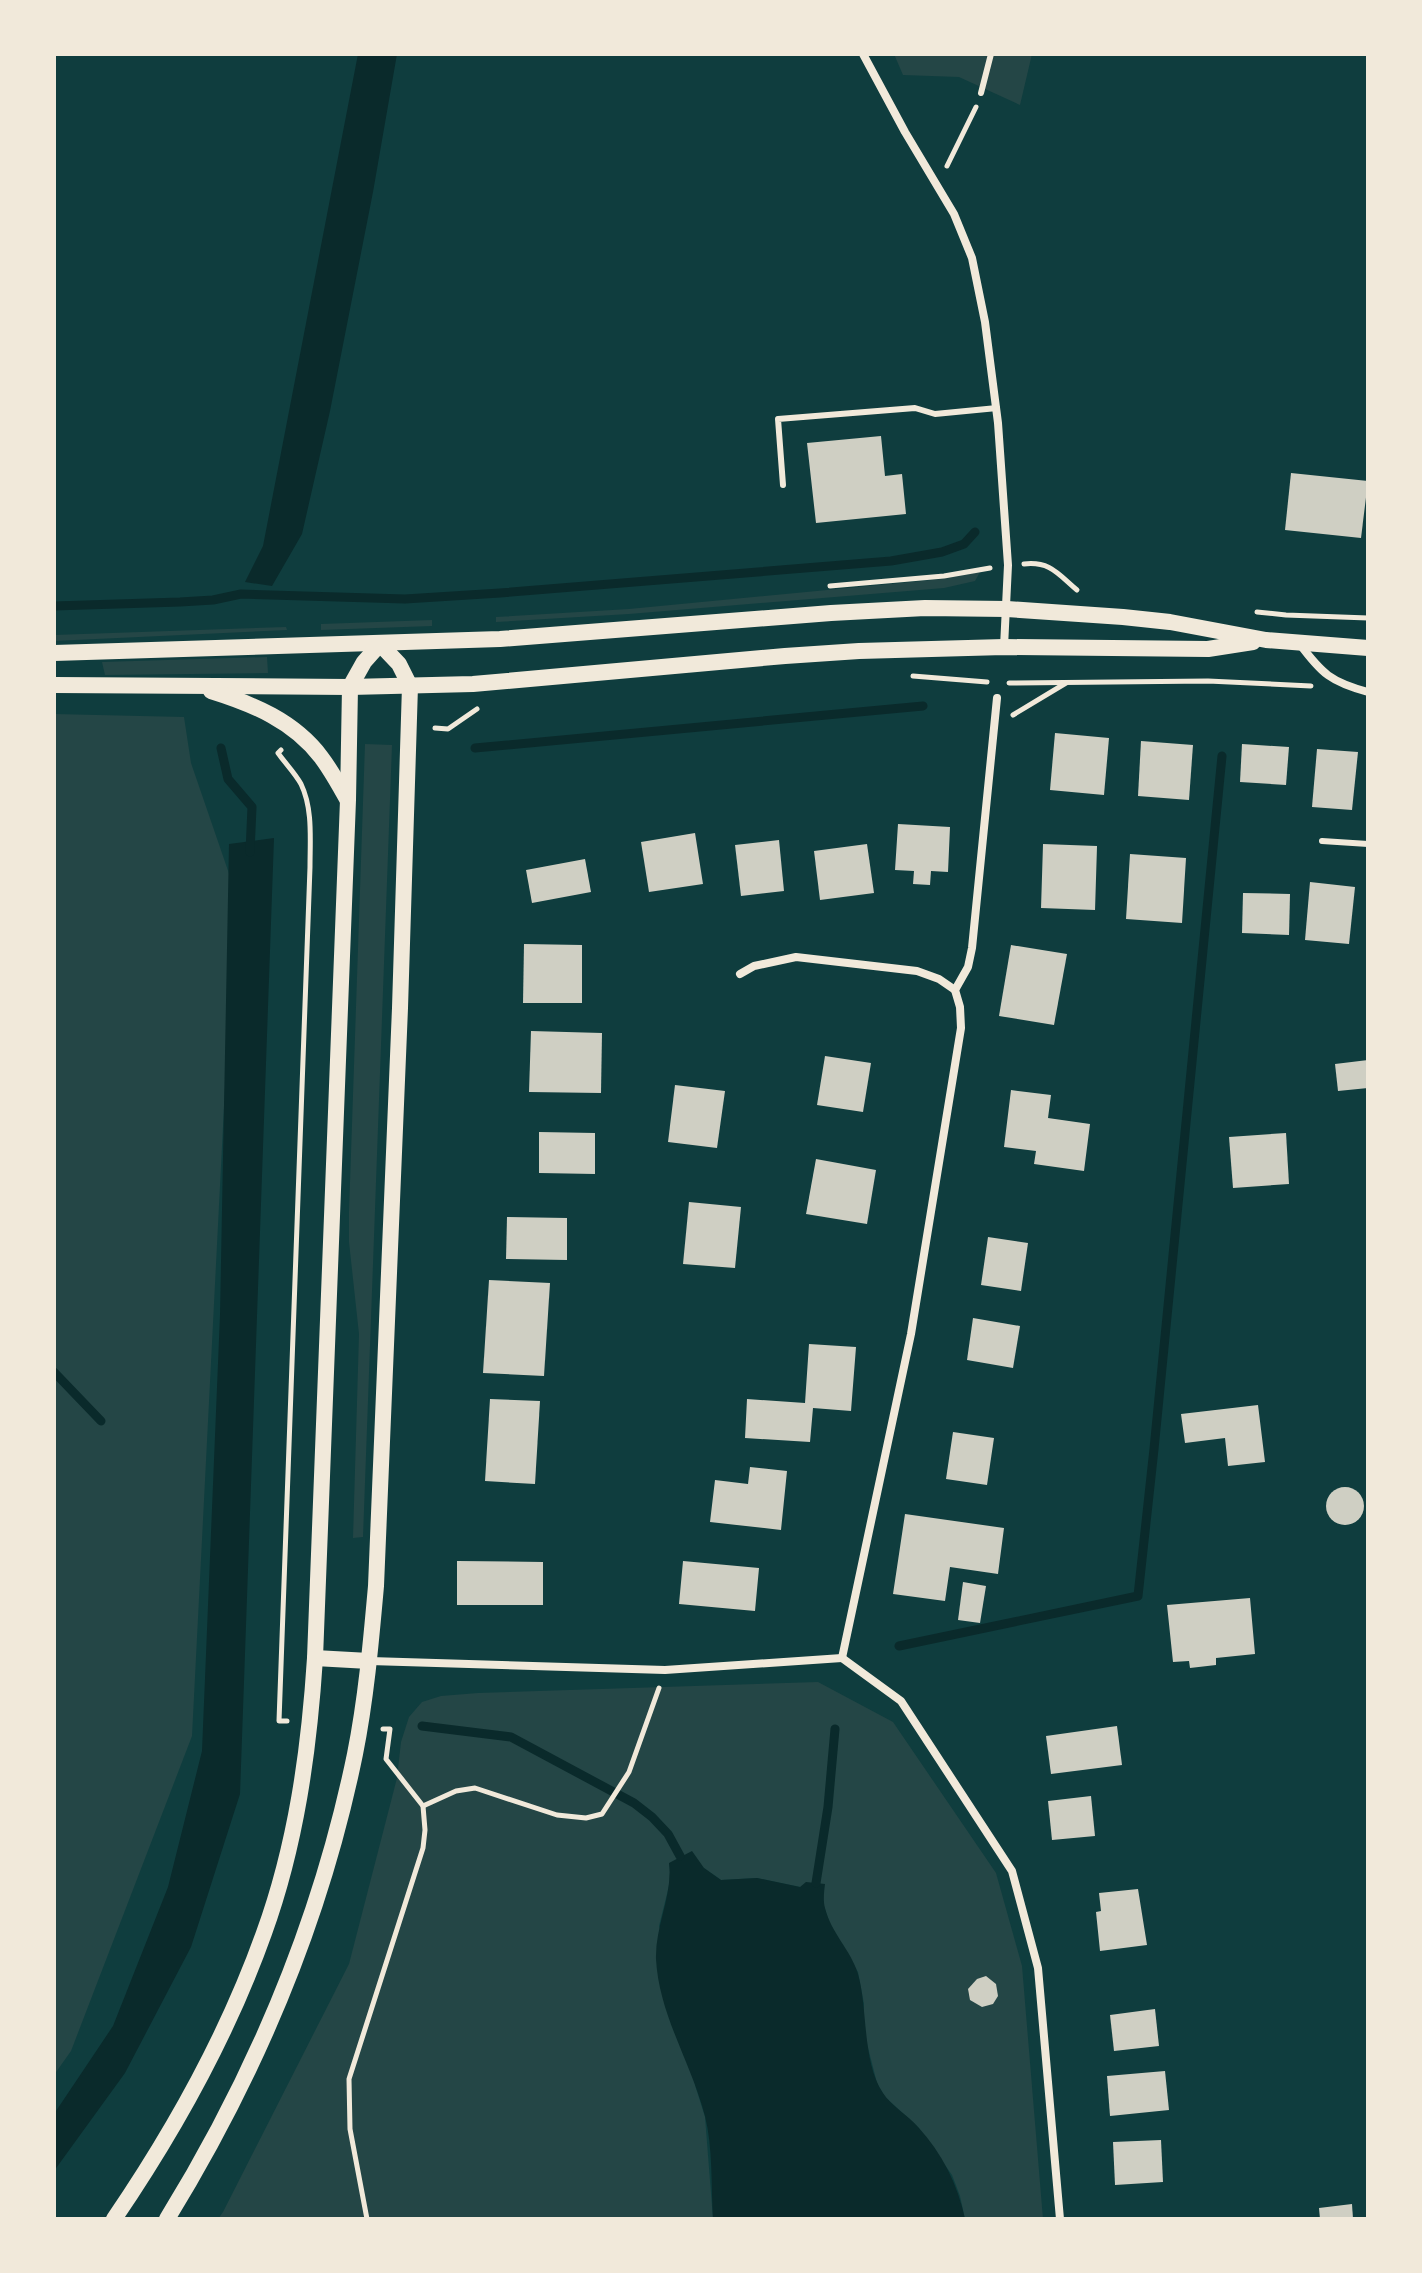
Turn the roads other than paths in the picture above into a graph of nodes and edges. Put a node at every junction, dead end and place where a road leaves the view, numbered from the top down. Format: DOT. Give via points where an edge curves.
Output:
graph roads {
  1 [pos="863,54"];
  2 [pos="991,54"];
  3 [pos="981,93"];
  4 [pos="997,408"];
  5 [pos="783,485"];
  6 [pos="1007,609"];
  7 [pos="1266,640"];
  8 [pos="1299,643"];
  9 [pos="380,644"];
  10 [pos="1004,647"];
  11 [pos="1368,648"];
  12 [pos="54,653"];
  13 [pos="54,685"];
  14 [pos="190,685"];
  15 [pos="410,686"];
  16 [pos="350,687"];
  17 [pos="1368,692"];
  18 [pos="997,698"];
  19 [pos="348,800"];
  20 [pos="1322,841"];
  21 [pos="1368,844"];
  22 [pos="740,974"];
  23 [pos="955,990"];
  24 [pos="315,1658"];
  25 [pos="842,1658"];
  26 [pos="369,1661"];
  27 [pos="114,2219"];
  28 [pos="167,2219"];
  29 [pos="1060,2219"];
  1 -- 4 [label="street" via="965,236"];
  2 -- 3 [label="lane"];
  4 -- 5 [label="lane" via="935,414 915,408 778,419"];
  4 -- 6 [label="street"];
  6 -- 7 [label="main road" via="1170,622"];
  6 -- 9 [label="main road" via="883,610"];
  6 -- 10 [label="street"];
  7 -- 8 [label="main road"];
  7 -- 10 [label="main road" via="1208,649"];
  8 -- 11 [label="main road"];
  8 -- 17 [label="street" via="1331,679"];
  9 -- 12 [label="main road"];
  9 -- 15 [label="main road"];
  9 -- 16 [label="main road"];
  10 -- 15 [label="main road" via="800,655"];
  13 -- 14 [label="main road"];
  14 -- 16 [label="main road"];
  14 -- 19 [label="main road" via="243,701 299,732"];
  15 -- 16 [label="main road"];
  15 -- 26 [label="main road"];
  16 -- 19 [label="main road"];
  18 -- 23 [label="street" via="972,948"];
  19 -- 24 [label="main road"];
  20 -- 21 [label="lane"];
  22 -- 23 [label="street" via="796,957 917,971"];
  23 -- 25 [label="street" via="961,1028 911,1334"];
  24 -- 26 [label="main road"];
  24 -- 27 [label="main road" via="296,1815 264,1934 184,2106"];
  25 -- 26 [label="street" via="665,1670"];
  25 -- 29 [label="street" via="901,1701 1012,1871 1038,1968"];
  26 -- 28 [label="main road" via="346,1795 309,1926 215,2138"];
}
